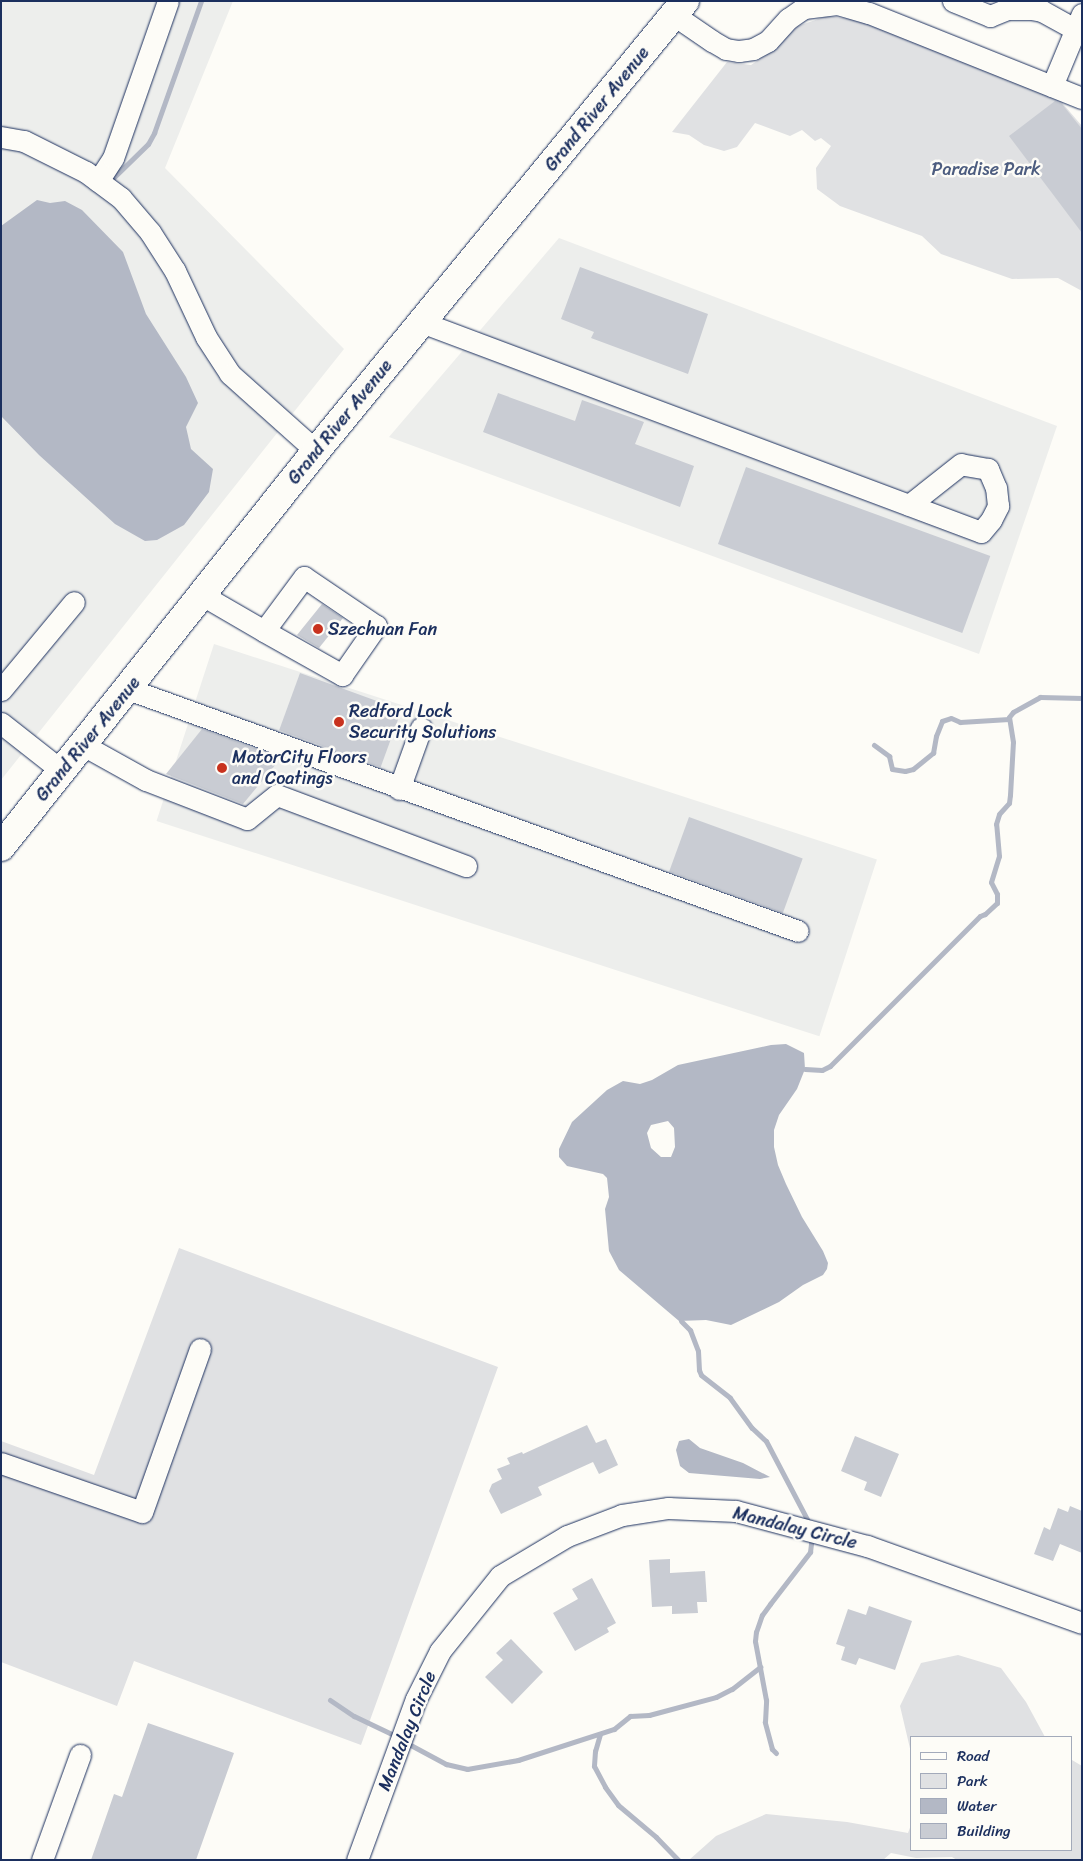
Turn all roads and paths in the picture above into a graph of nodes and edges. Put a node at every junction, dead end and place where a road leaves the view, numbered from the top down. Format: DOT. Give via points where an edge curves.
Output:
graph roads {
  1 [pos="168,1"];
  2 [pos="960,3"];
  3 [pos="679,8"];
  4 [pos="1078,22"];
  5 [pos="1052,86"];
  6 [pos="1082,98"];
  7 [pos="1,137"];
  8 [pos="98,181"];
  9 [pos="421,322"];
  10 [pos="316,451"];
  11 [pos="909,505"];
  12 [pos="202,595"];
  13 [pos="74,602"];
  14 [pos="264,631"];
  15 [pos="128,689"];
  16 [pos="1,690"];
  17 [pos="1,723"];
  18 [pos="420,728"];
  19 [pos="83,745"];
  20 [pos="62,771"];
  21 [pos="399,789"];
  22 [pos="1,847"];
  23 [pos="466,866"];
  24 [pos="798,931"];
  25 [pos="200,1349"];
  26 [pos="1,1463"];
  27 [pos="1082,1623"];
  28 [pos="80,1755"];
  29 [pos="42,1860"];
  30 [pos="357,1860"];
  1 -- 8 [label="street" via="113,158"];
  2 -- 4 [label="street" via="990,16 1008,9 1031,8"];
  3 -- 5 [label="street" via="712,41 726,49 739,51 753,49 768,41 788,19 804,8 837,4"];
  3 -- 9 [label="main road, Grand River Avenue"];
  4 -- 5 [label="street"];
  5 -- 6 [label="street"];
  7 -- 8 [label="street" via="24,141"];
  8 -- 10 [label="street" via="121,198 150,232 175,271 206,337 230,374"];
  9 -- 10 [label="main road, Grand River Avenue"];
  9 -- 11 [label="street"];
  10 -- 12 [label="main road, Grand River Avenue"];
  12 -- 14 [label="street"];
  12 -- 15 [label="main road, Grand River Avenue"];
  13 -- 16 [label="street"];
  14 -- 14 [label="street" via="342,675 376,626 304,577"];
  15 -- 19 [label="main road, Grand River Avenue"];
  15 -- 21 [label="street"];
  17 -- 20 [label="street"];
  18 -- 21 [label="street"];
  19 -- 20 [label="main road, Grand River Avenue"];
  19 -- 23 [label="street" via="146,780 246,819 277,795"];
  20 -- 22 [label="main road, Grand River Avenue"];
  21 -- 24 [label="street"];
  25 -- 26 [label="street" via="142,1512"];
  27 -- 30 [label="street, Mandalay Circle" via="867,1546 736,1511 668,1508 622,1515 567,1536 500,1576 440,1651 416,1699"];
  28 -- 29 [label="street"];
}
